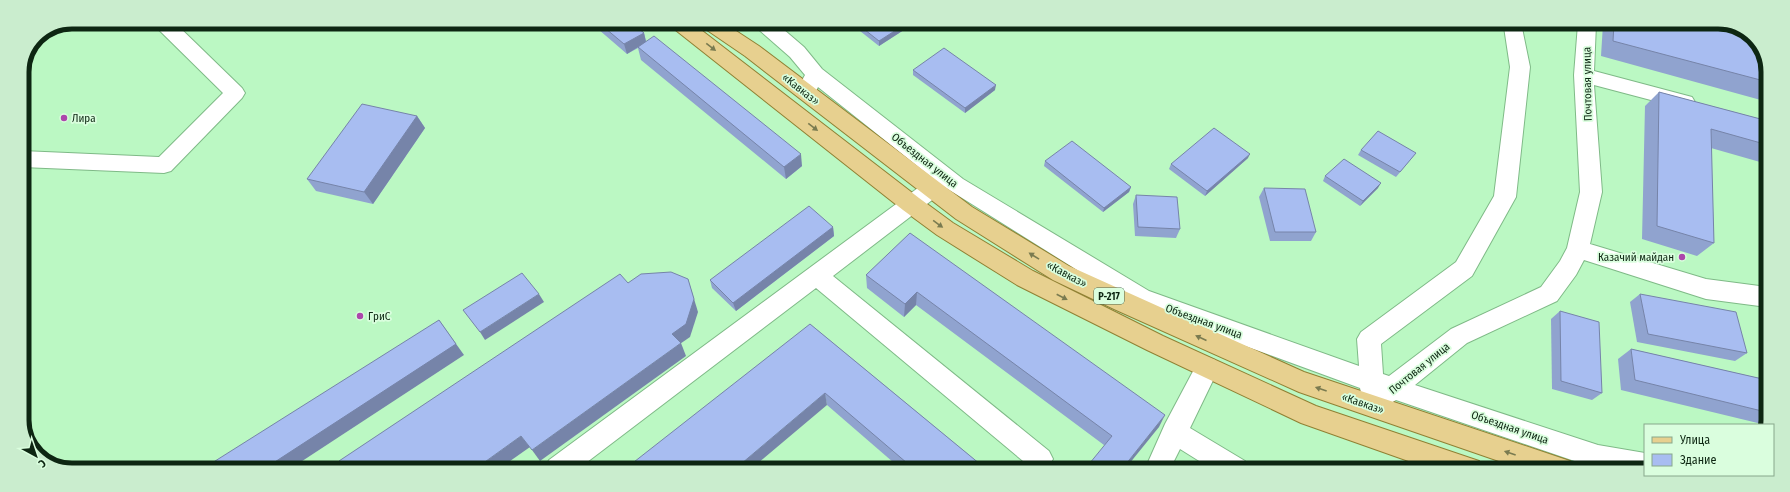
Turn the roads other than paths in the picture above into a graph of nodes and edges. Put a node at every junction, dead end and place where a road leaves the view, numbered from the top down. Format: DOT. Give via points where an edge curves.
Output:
graph roads {
  1 [pos="170,29"];
  2 [pos="688,29"];
  3 [pos="720,29"];
  4 [pos="771,29"];
  5 [pos="1514,29"];
  6 [pos="1587,29"];
  7 [pos="1584,75"];
  8 [pos="810,83"];
  9 [pos="1699,106"];
  10 [pos="29,159"];
  11 [pos="933,188"];
  12 [pos="911,204"];
  13 [pos="1578,249"];
  14 [pos="816,275"];
  15 [pos="1761,297"];
  16 [pos="1207,368"];
  17 [pos="1371,381"];
  18 [pos="1393,388"];
  19 [pos="1373,406"];
  20 [pos="1174,432"];
  21 [pos="566,463"];
  22 [pos="1037,463"];
  23 [pos="1160,463"];
  24 [pos="1225,463"];
  25 [pos="1450,463"];
  26 [pos="1540,463"];
  27 [pos="1633,463"];
  1 -- 10 [label="street" via="235,93 164,165"];
  2 -- 12 [label="main road, «Кавказ» / Р-217, one-way"];
  3 -- 8 [label="main road, «Кавказ» / Р-217" via="752,51"];
  4 -- 8 [label="street, Объездная улица" via="797,52"];
  5 -- 17 [label="street, Почтовая улица" via="1520,67 1505,197 1464,269 1369,339"];
  6 -- 7 [label="street, Почтовая улица"];
  7 -- 9 [label="street"];
  7 -- 13 [label="street, Почтовая улица" via="1591,192"];
  8 -- 11 [label="main road, «Кавказ» / Р-217"];
  8 -- 17 [label="street, Объездная улица" via="956,185 1141,298"];
  11 -- 12 [label="street"];
  19 -- 11 [label="main road, «Кавказ» / Р-217, one-way" via="1299,381 1061,273 964,213"];
  12 -- 14 [label="street"];
  12 -- 16 [label="main road, «Кавказ» / Р-217, one-way" via="945,229 1025,278"];
  13 -- 15 [label="street" via="1706,289"];
  13 -- 18 [label="street, Почтовая улица" via="1549,294 1459,336"];
  14 -- 21 [label="street"];
  14 -- 22 [label="street" via="1040,459"];
  16 -- 20 [label="street"];
  16 -- 25 [label="main road, «Кавказ» / Р-217" via="1310,415"];
  17 -- 18 [label="street, Объездная улица"];
  17 -- 19 [label="street, Почтовая улица"];
  18 -- 19 [label="street, Почтовая улица"];
  18 -- 27 [label="street, Объездная улица" via="1598,457"];
  26 -- 19 [label="main road, «Кавказ» / Р-217, one-way"];
  20 -- 23 [label="street"];
  20 -- 24 [label="street"];
}
